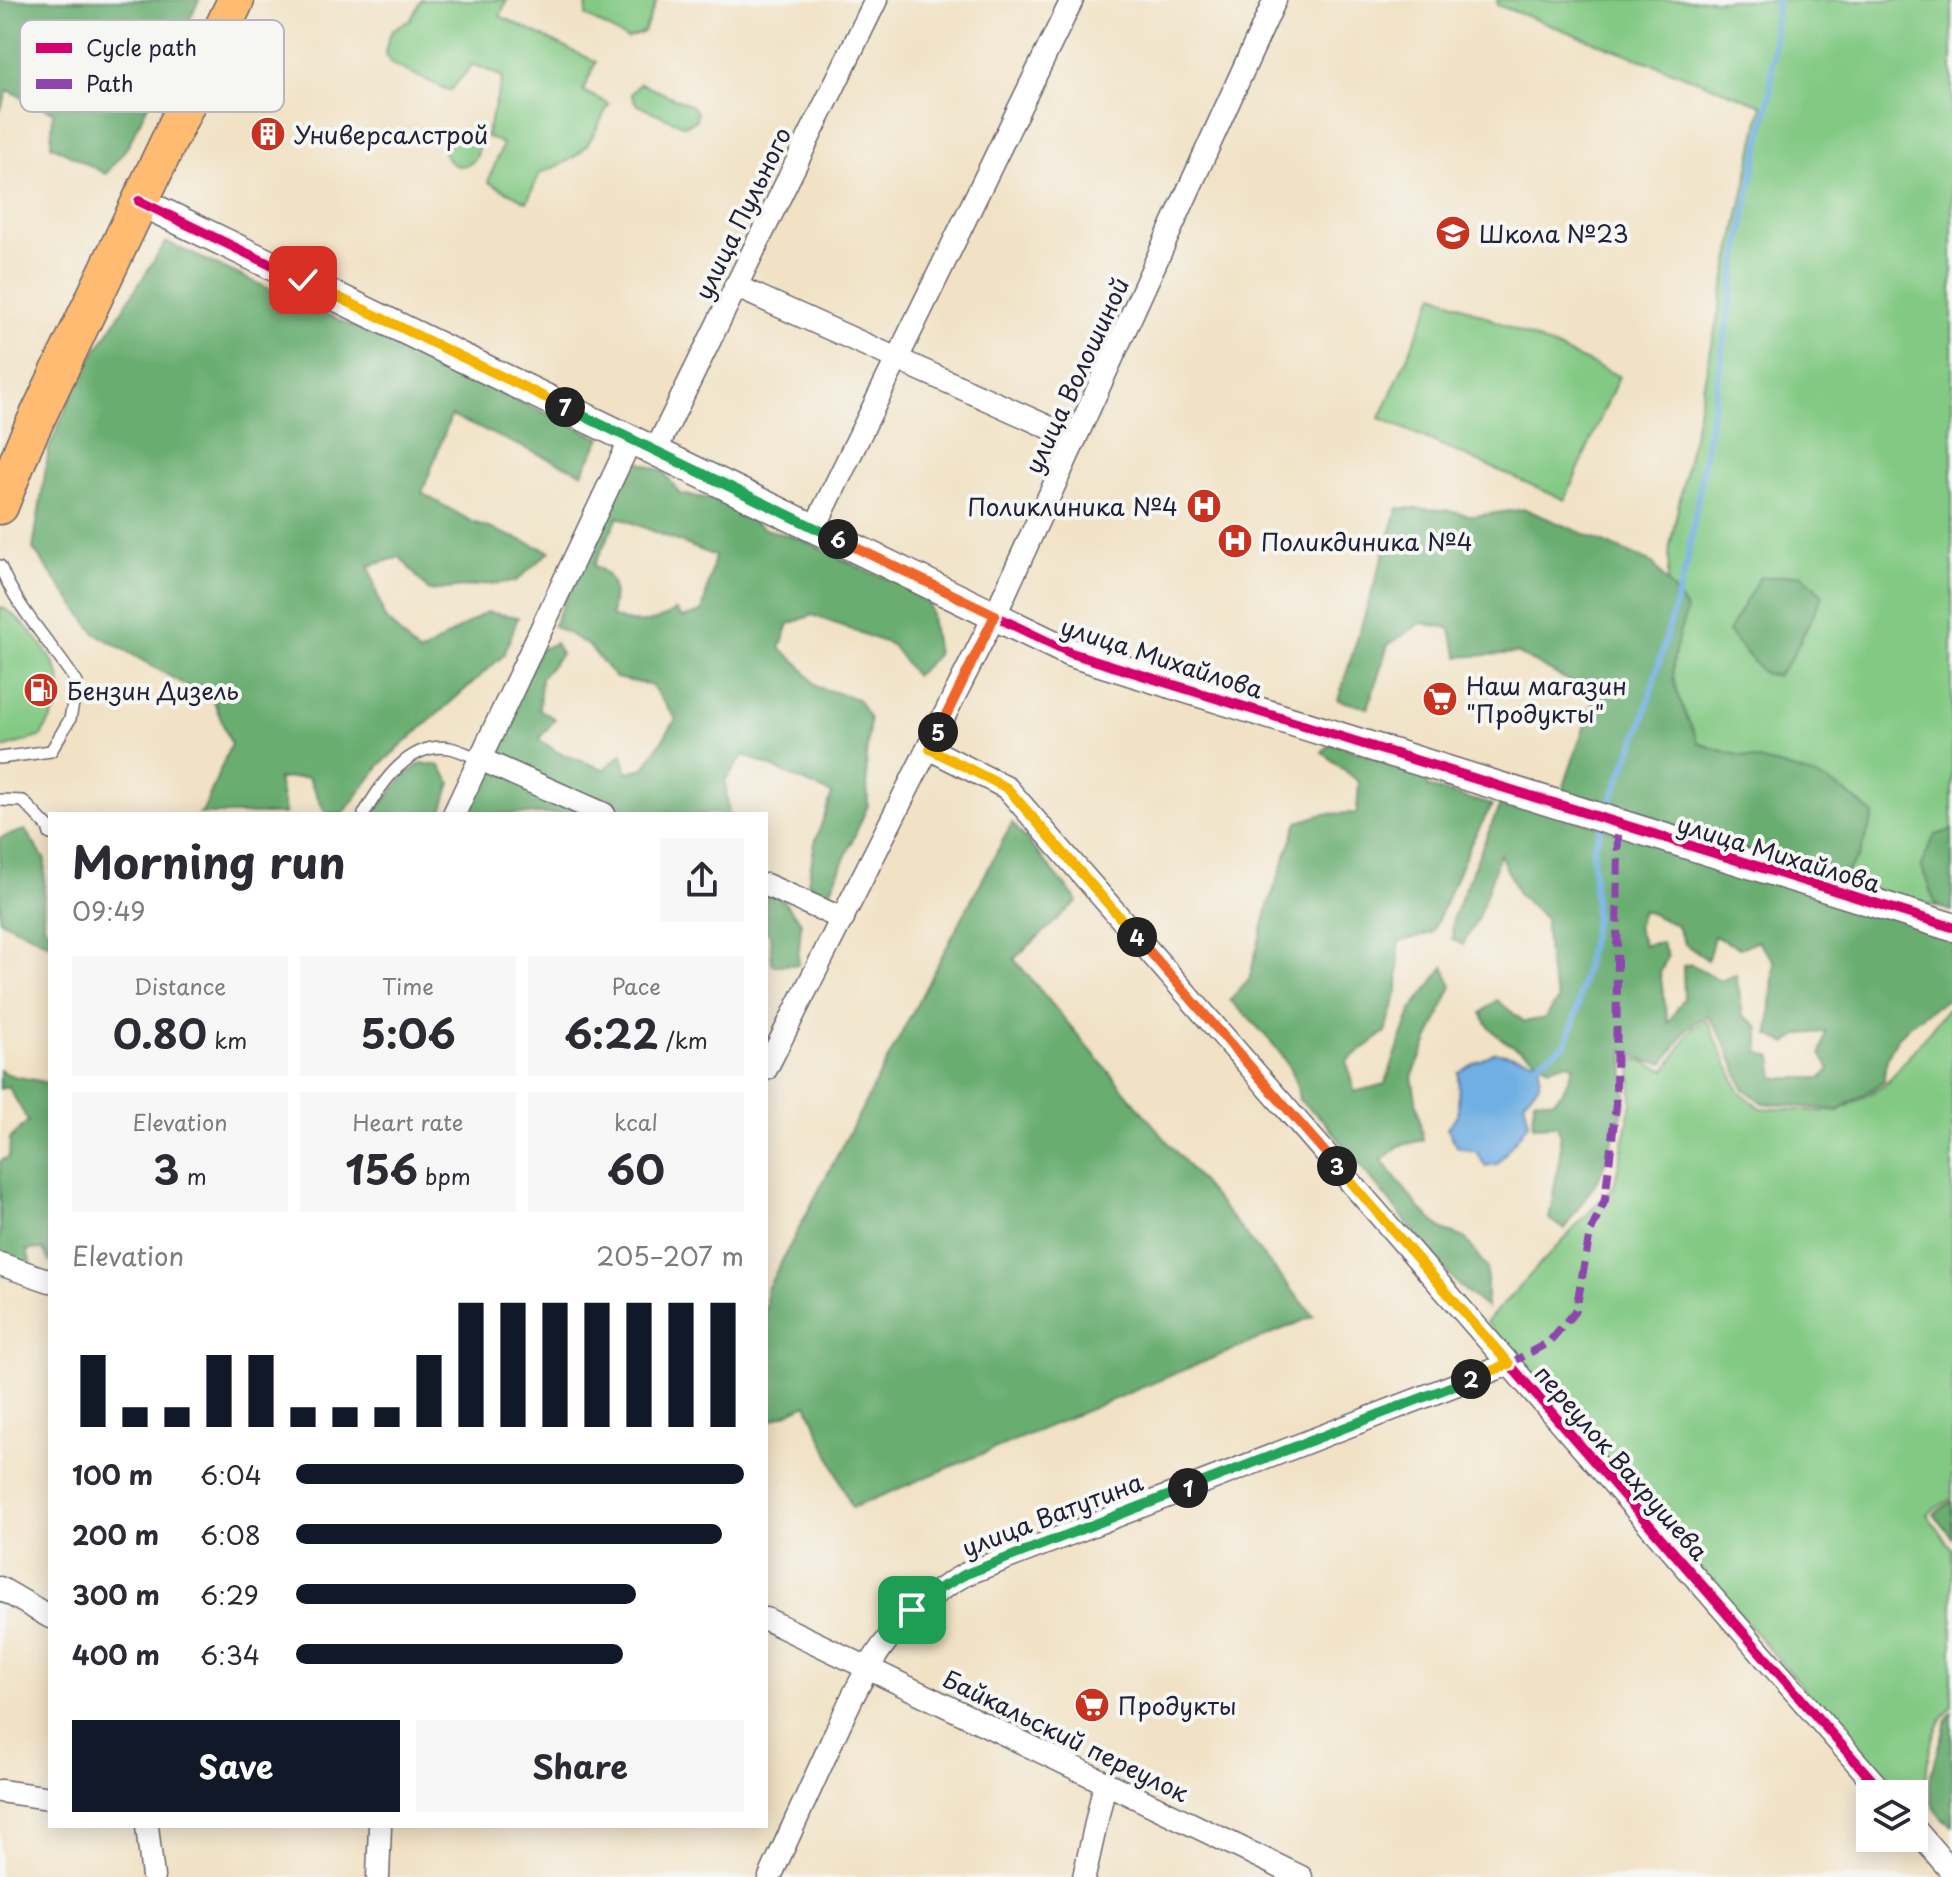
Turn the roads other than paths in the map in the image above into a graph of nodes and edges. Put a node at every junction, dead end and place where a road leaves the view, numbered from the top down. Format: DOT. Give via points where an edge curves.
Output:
graph roads {
  1 [pos="236,0"];
  2 [pos="876,0"];
  3 [pos="1072,0"];
  4 [pos="1275,0"];
  5 [pos="226,20"];
  6 [pos="182,112"];
  7 [pos="139,201"];
  8 [pos="735,286"];
  9 [pos="897,359"];
  10 [pos="1075,439"];
  11 [pos="644,444"];
  12 [pos="13,449"];
  13 [pos="0,506"];
  14 [pos="815,527"];
  15 [pos="0,566"];
  16 [pos="995,615"];
  17 [pos="930,749"];
  18 [pos="0,758"];
  19 [pos="480,759"];
  20 [pos="0,800"];
  21 [pos="365,812"];
  22 [pos="455,812"];
  23 [pos="599,812"];
  24 [pos="48,827"];
  25 [pos="768,886"];
  26 [pos="843,919"];
  27 [pos="1952,927"];
  28 [pos="768,1065"];
  29 [pos="0,1264"];
  30 [pos="48,1280"];
  31 [pos="1509,1364"];
  32 [pos="0,1588"];
  33 [pos="48,1616"];
  34 [pos="768,1620"];
  35 [pos="865,1667"];
  36 [pos="1872,1780"];
  37 [pos="1105,1783"];
  38 [pos="0,1791"];
  39 [pos="48,1798"];
  40 [pos="147,1828"];
  41 [pos="380,1828"];
  42 [pos="1928,1844"];
  43 [pos="1952,1872"];
  44 [pos="153,1877"];
  45 [pos="378,1877"];
  46 [pos="770,1877"];
  47 [pos="1084,1877"];
  48 [pos="1301,1877"];
  1 -- 5 [label="main road"];
  2 -- 8 [label="street, улица Пульного"];
  3 -- 9 [label="street"];
  4 -- 10 [label="street, улица Волошиной"];
  6 -- 7 [label="main road"];
  7 -- 11 [label="street, улица Михайлова"];
  7 -- 12 [label="main road"];
  8 -- 9 [label="street"];
  8 -- 11 [label="street, улица Пульного"];
  9 -- 10 [label="street"];
  9 -- 14 [label="street"];
  10 -- 16 [label="street, улица Волошиной"];
  11 -- 14 [label="street, улица Михайлова"];
  11 -- 19 [label="street, улица Пульного"];
  12 -- 13 [label="main road"];
  14 -- 16 [label="street, улица Михайлова"];
  15 -- 18 [label="lane" via="10,593 77,683 70,719 51,751"];
  16 -- 17 [label="street, улица Волошиной"];
  16 -- 27 [label="street, улица Михайлова" via="1071,653"];
  17 -- 26 [label="street, улица Волошиной"];
  17 -- 31 [label="street, переулок Вахрушева" via="1007,788"];
  19 -- 21 [label="lane" via="449,747 421,751 383,781"];
  19 -- 22 [label="street, улица Пульного"];
  19 -- 23 [label="street"];
  20 -- 24 [label="lane" via="23,801"];
  25 -- 26 [label="street"];
  26 -- 28 [label="street, улица Волошиной"];
  29 -- 30 [label="street"];
  31 -- 35 [label="street, улица Ватутина" via="966,1574 912,1610"];
  31 -- 36 [label="street, переулок Вахрушева"];
  32 -- 33 [label="street"];
  34 -- 35 [label="street, Байкальский переулок"];
  35 -- 37 [label="street, Байкальский переулок"];
  35 -- 46 [label="street, улица Ватутина"];
  37 -- 47 [label="street"];
  37 -- 48 [label="street, Байкальский переулок"];
  38 -- 39 [label="street"];
  40 -- 44 [label="street"];
  41 -- 45 [label="street"];
  42 -- 43 [label="street"];
}
